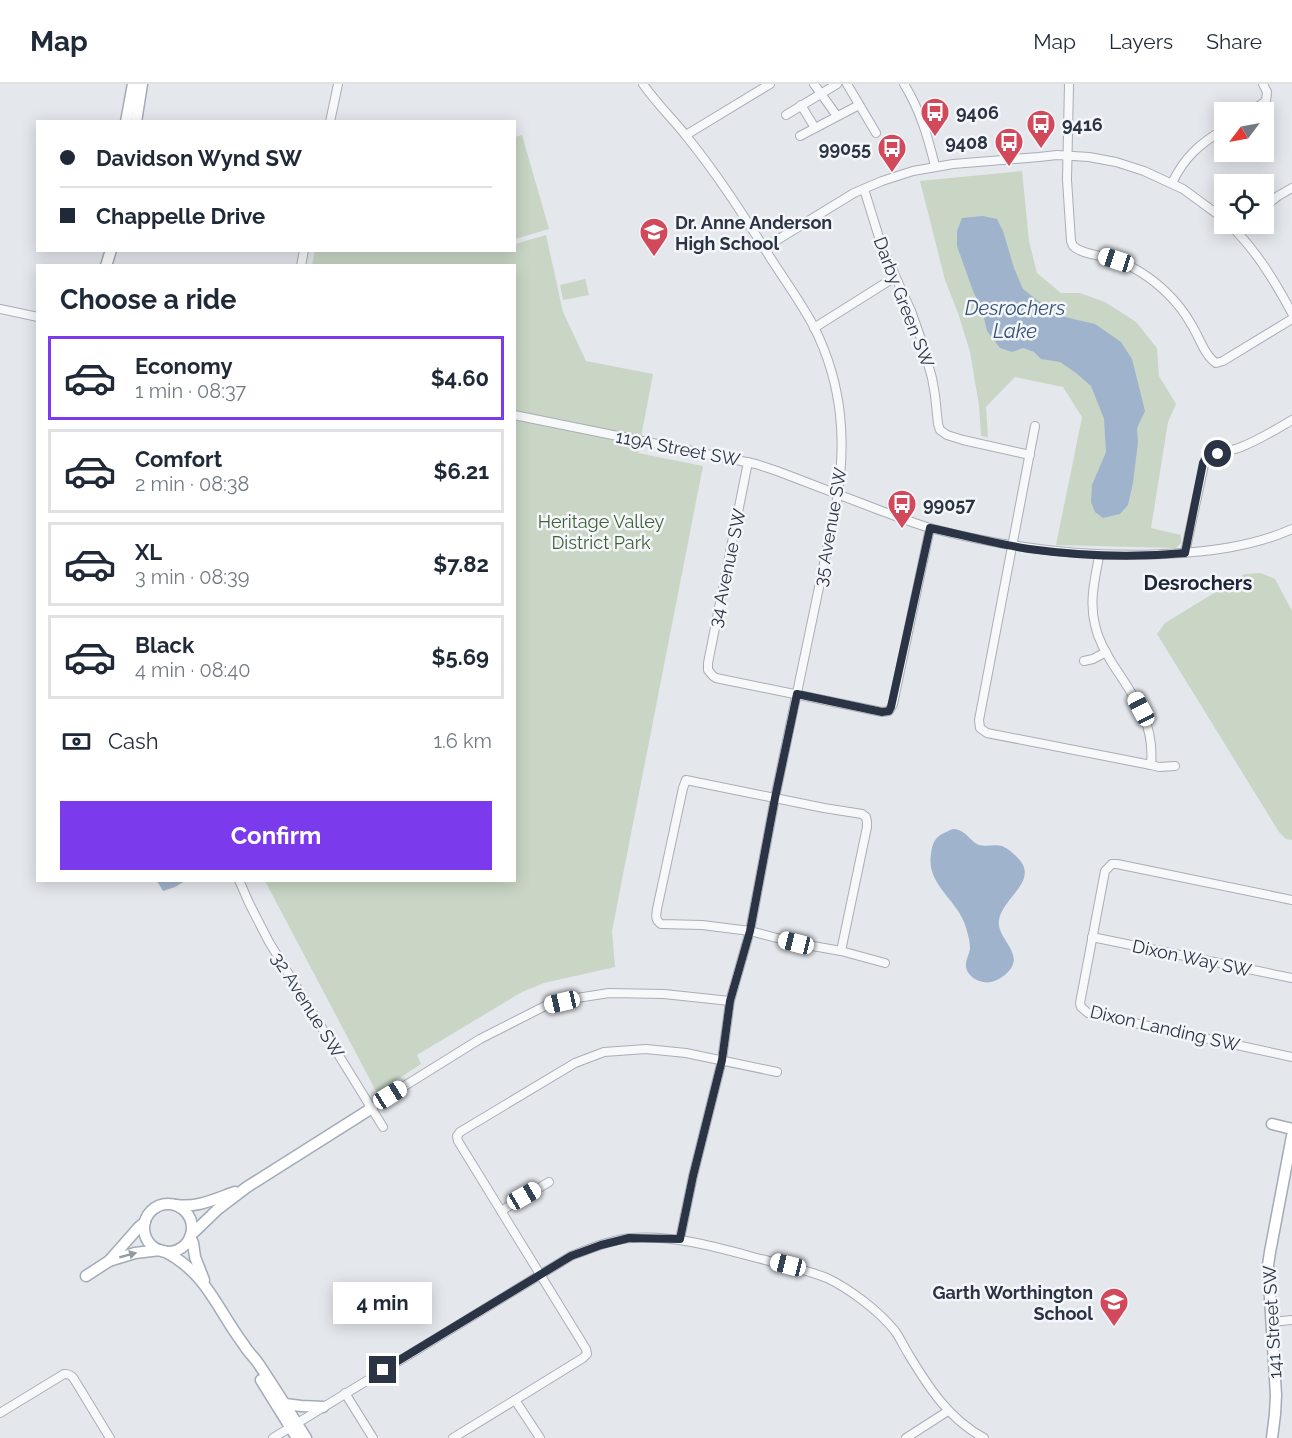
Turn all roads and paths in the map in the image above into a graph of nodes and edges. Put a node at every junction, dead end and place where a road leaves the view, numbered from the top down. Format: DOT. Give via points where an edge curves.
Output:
graph roads {
  1 [pos="133,84"];
  2 [pos="142,84"];
  3 [pos="338,84"];
  4 [pos="643,84"];
  5 [pos="770,84"];
  6 [pos="814,84"];
  7 [pos="837,84"];
  8 [pos="847,84"];
  9 [pos="904,84"];
  10 [pos="1069,84"];
  11 [pos="1263,84"];
  12 [pos="821,94"];
  13 [pos="1265,102"];
  14 [pos="801,105"];
  15 [pos="859,105"];
  16 [pos="786,115"];
  17 [pos="837,116"];
  18 [pos="126,120"];
  19 [pos="136,120"];
  20 [pos="330,120"];
  21 [pos="815,128"];
  22 [pos="876,133"];
  23 [pos="686,135"];
  24 [pos="800,136"];
  25 [pos="1214,136"];
  26 [pos="1069,156"];
  27 [pos="935,166"];
  28 [pos="1172,183"];
  29 [pos="1292,188"];
  30 [pos="864,189"];
  31 [pos="1274,199"];
  32 [pos="1214,211"];
  33 [pos="1240,234"];
  34 [pos="764,248"];
  35 [pos="895,277"];
  36 [pos="0,309"];
  37 [pos="1292,313"];
  38 [pos="36,316"];
  39 [pos="1292,319"];
  40 [pos="814,328"];
  41 [pos="516,415"];
  42 [pos="1292,420"];
  43 [pos="1035,426"];
  44 [pos="1030,455"];
  45 [pos="748,462"];
  46 [pos="838,495"];
  47 [pos="930,528"];
  48 [pos="1292,529"];
  49 [pos="1012,546"];
  50 [pos="1185,553"];
  51 [pos="1099,556"];
  52 [pos="1106,652"];
  53 [pos="1084,660"];
  54 [pos="797,694"];
  55 [pos="1151,765"];
  56 [pos="1175,766"];
  57 [pos="775,798"];
  58 [pos="240,882"];
  59 [pos="1292,900"];
  60 [pos="750,931"];
  61 [pos="1092,937"];
  62 [pos="841,951"];
  63 [pos="885,963"];
  64 [pos="1292,978"];
  65 [pos="730,1001"];
  66 [pos="1292,1057"];
  67 [pos="722,1060"];
  68 [pos="777,1072"];
  69 [pos="390,1095"];
  70 [pos="372,1108"];
  71 [pos="1272,1124"];
  72 [pos="383,1127"];
  73 [pos="1292,1129"];
  74 [pos="1292,1136"];
  75 [pos="549,1182"];
  76 [pos="247,1187"];
  77 [pos="176,1205"];
  78 [pos="501,1211"];
  79 [pos="145,1222"];
  80 [pos="190,1236"];
  81 [pos="680,1239"];
  82 [pos="162,1251"];
  83 [pos="109,1262"];
  84 [pos="539,1275"];
  85 [pos="86,1276"];
  86 [pos="206,1286"];
  87 [pos="1292,1320"];
  88 [pos="1271,1322"];
  89 [pos="243,1345"];
  90 [pos="345,1393"];
  91 [pos="515,1400"];
  92 [pos="285,1404"];
  93 [pos="323,1407"];
  94 [pos="948,1411"];
  95 [pos="0,1413"];
  96 [pos="293,1426"];
  97 [pos="110,1438"];
  98 [pos="273,1438"];
  99 [pos="297,1438"];
  100 [pos="306,1438"];
  101 [pos="373,1438"];
  102 [pos="453,1438"];
  103 [pos="540,1438"];
  104 [pos="906,1438"];
  105 [pos="984,1438"];
  106 [pos="1272,1438"];
  1 -- 18 [label="main road"];
  2 -- 19 [label="main road"];
  3 -- 20 [label="street"];
  4 -- 23 [label="street, 35 Avenue SW"];
  5 -- 23 [label="street"];
  6 -- 12 [label="street"];
  7 -- 12 [label="street"];
  8 -- 15 [label="street"];
  9 -- 27 [label="street" via="923,121"];
  10 -- 26 [label="street"];
  11 -- 13 [label="street" via="1267,92"];
  12 -- 14 [label="street"];
  12 -- 17 [label="street"];
  14 -- 16 [label="street"];
  14 -- 21 [label="street"];
  15 -- 17 [label="street"];
  15 -- 22 [label="street"];
  17 -- 21 [label="street"];
  21 -- 24 [label="street"];
  23 -- 34 [label="street, 35 Avenue SW" via="723,183"];
  25 -- 28 [label="street" via="1191,153"];
  26 -- 27 [label="street"];
  26 -- 28 [label="street" via="1116,162"];
  26 -- 39 [label="street" via="1068,203 1073,246 1116,260 1168,294 1214,362 1223,361"];
  27 -- 30 [label="street"];
  28 -- 32 [label="street"];
  29 -- 31 [label="street"];
  30 -- 34 [label="street"];
  30 -- 35 [label="street, Darby Green SW"];
  33 -- 37 [label="street" via="1256,253"];
  34 -- 40 [label="street, 35 Avenue SW"];
  35 -- 40 [label="street"];
  35 -- 44 [label="street, Darby Green SW" via="928,359 940,430 963,440"];
  36 -- 38 [label="street"];
  40 -- 46 [label="street, 35 Avenue SW" via="834,380 841,421"];
  41 -- 45 [label="street, 119A Street SW"];
  42 -- 50 [label="street" via="1253,442 1204,460"];
  43 -- 44 [label="street"];
  44 -- 49 [label="street"];
  45 -- 46 [label="street, 119A Street SW"];
  45 -- 54 [label="street, 34 Avenue SW" via="708,670 716,678"];
  46 -- 47 [label="street, 119A Street SW"];
  46 -- 54 [label="street, 35 Avenue SW"];
  47 -- 49 [label="street, 119A Street SW"];
  47 -- 54 [label="street" via="889,711"];
  48 -- 50 [label="street, 119A Street SW" via="1255,542"];
  49 -- 51 [label="street, 119A Street SW"];
  49 -- 55 [label="street" via="980,729"];
  50 -- 51 [label="street, 119A Street SW"];
  51 -- 52 [label="street" via="1092,590 1093,611"];
  52 -- 53 [label="street"];
  52 -- 55 [label="street" via="1144,717 1151,742"];
  54 -- 57 [label="street, 35 Avenue SW"];
  55 -- 56 [label="street"];
  57 -- 60 [label="street, 35 Avenue SW"];
  57 -- 60 [label="street" via="686,780 657,909 657,921 661,924"];
  57 -- 62 [label="street" via="866,817"];
  58 -- 70 [label="street, 32 Avenue SW" via="269,942"];
  59 -- 61 [label="street, Dixon Landing SW" via="1112,864 1105,871"];
  60 -- 62 [label="street"];
  60 -- 65 [label="street, 35 Avenue SW"];
  61 -- 64 [label="street, Dixon Way SW"];
  61 -- 66 [label="street, Dixon Landing SW" via="1080,1003 1088,1013"];
  62 -- 63 [label="street"];
  65 -- 67 [label="street, 35 Avenue SW"];
  65 -- 69 [label="street" via="609,993 547,1005 480,1039"];
  67 -- 68 [label="street"];
  67 -- 78 [label="street" via="646,1048 604,1052 575,1063 460,1132 458,1141"];
  67 -- 81 [label="street, 35 Avenue SW"];
  70 -- 72 [label="street, 32 Avenue SW"];
  70 -- 76 [label="main road"];
  71 -- 73 [label="main road"];
  74 -- 88 [label="main road, 141 Street SW" via="1270,1252"];
  75 -- 78 [label="street"];
  76 -- 77 [label="main road" via="198,1205"];
  76 -- 80 [label="main road"];
  77 -- 79 [label="main road" via="156,1207"];
  77 -- 80 [label="main road" via="191,1220"];
  78 -- 84 [label="street"];
  79 -- 82 [label="main road" via="147,1239"];
  79 -- 83 [label="main road"];
  80 -- 82 [label="main road" via="182,1247"];
  80 -- 86 [label="main road"];
  81 -- 84 [label="street" via="629,1238 601,1245 571,1256"];
  81 -- 94 [label="street" via="802,1269 829,1279 858,1297 895,1332"];
  83 -- 82 [label="main road, one-way" via="135,1253"];
  82 -- 86 [label="main road" via="183,1263"];
  83 -- 85 [label="main road"];
  84 -- 90 [label="street"];
  84 -- 91 [label="street" via="587,1354"];
  86 -- 89 [label="main road"];
  87 -- 88 [label="street"];
  88 -- 106 [label="main road, 141 Street SW" via="1276,1395"];
  89 -- 92 [label="main road"];
  89 -- 96 [label="main road" via="255,1371"];
  90 -- 93 [label="street"];
  90 -- 101 [label="street"];
  91 -- 102 [label="street"];
  91 -- 103 [label="street"];
  92 -- 93 [label="main road"];
  92 -- 96 [label="main road"];
  93 -- 96 [label="street"];
  94 -- 104 [label="street"];
  94 -- 105 [label="street"];
  95 -- 97 [label="street" via="67,1374 74,1379"];
  96 -- 98 [label="street"];
  96 -- 99 [label="main road"];
  96 -- 100 [label="main road"];
}
